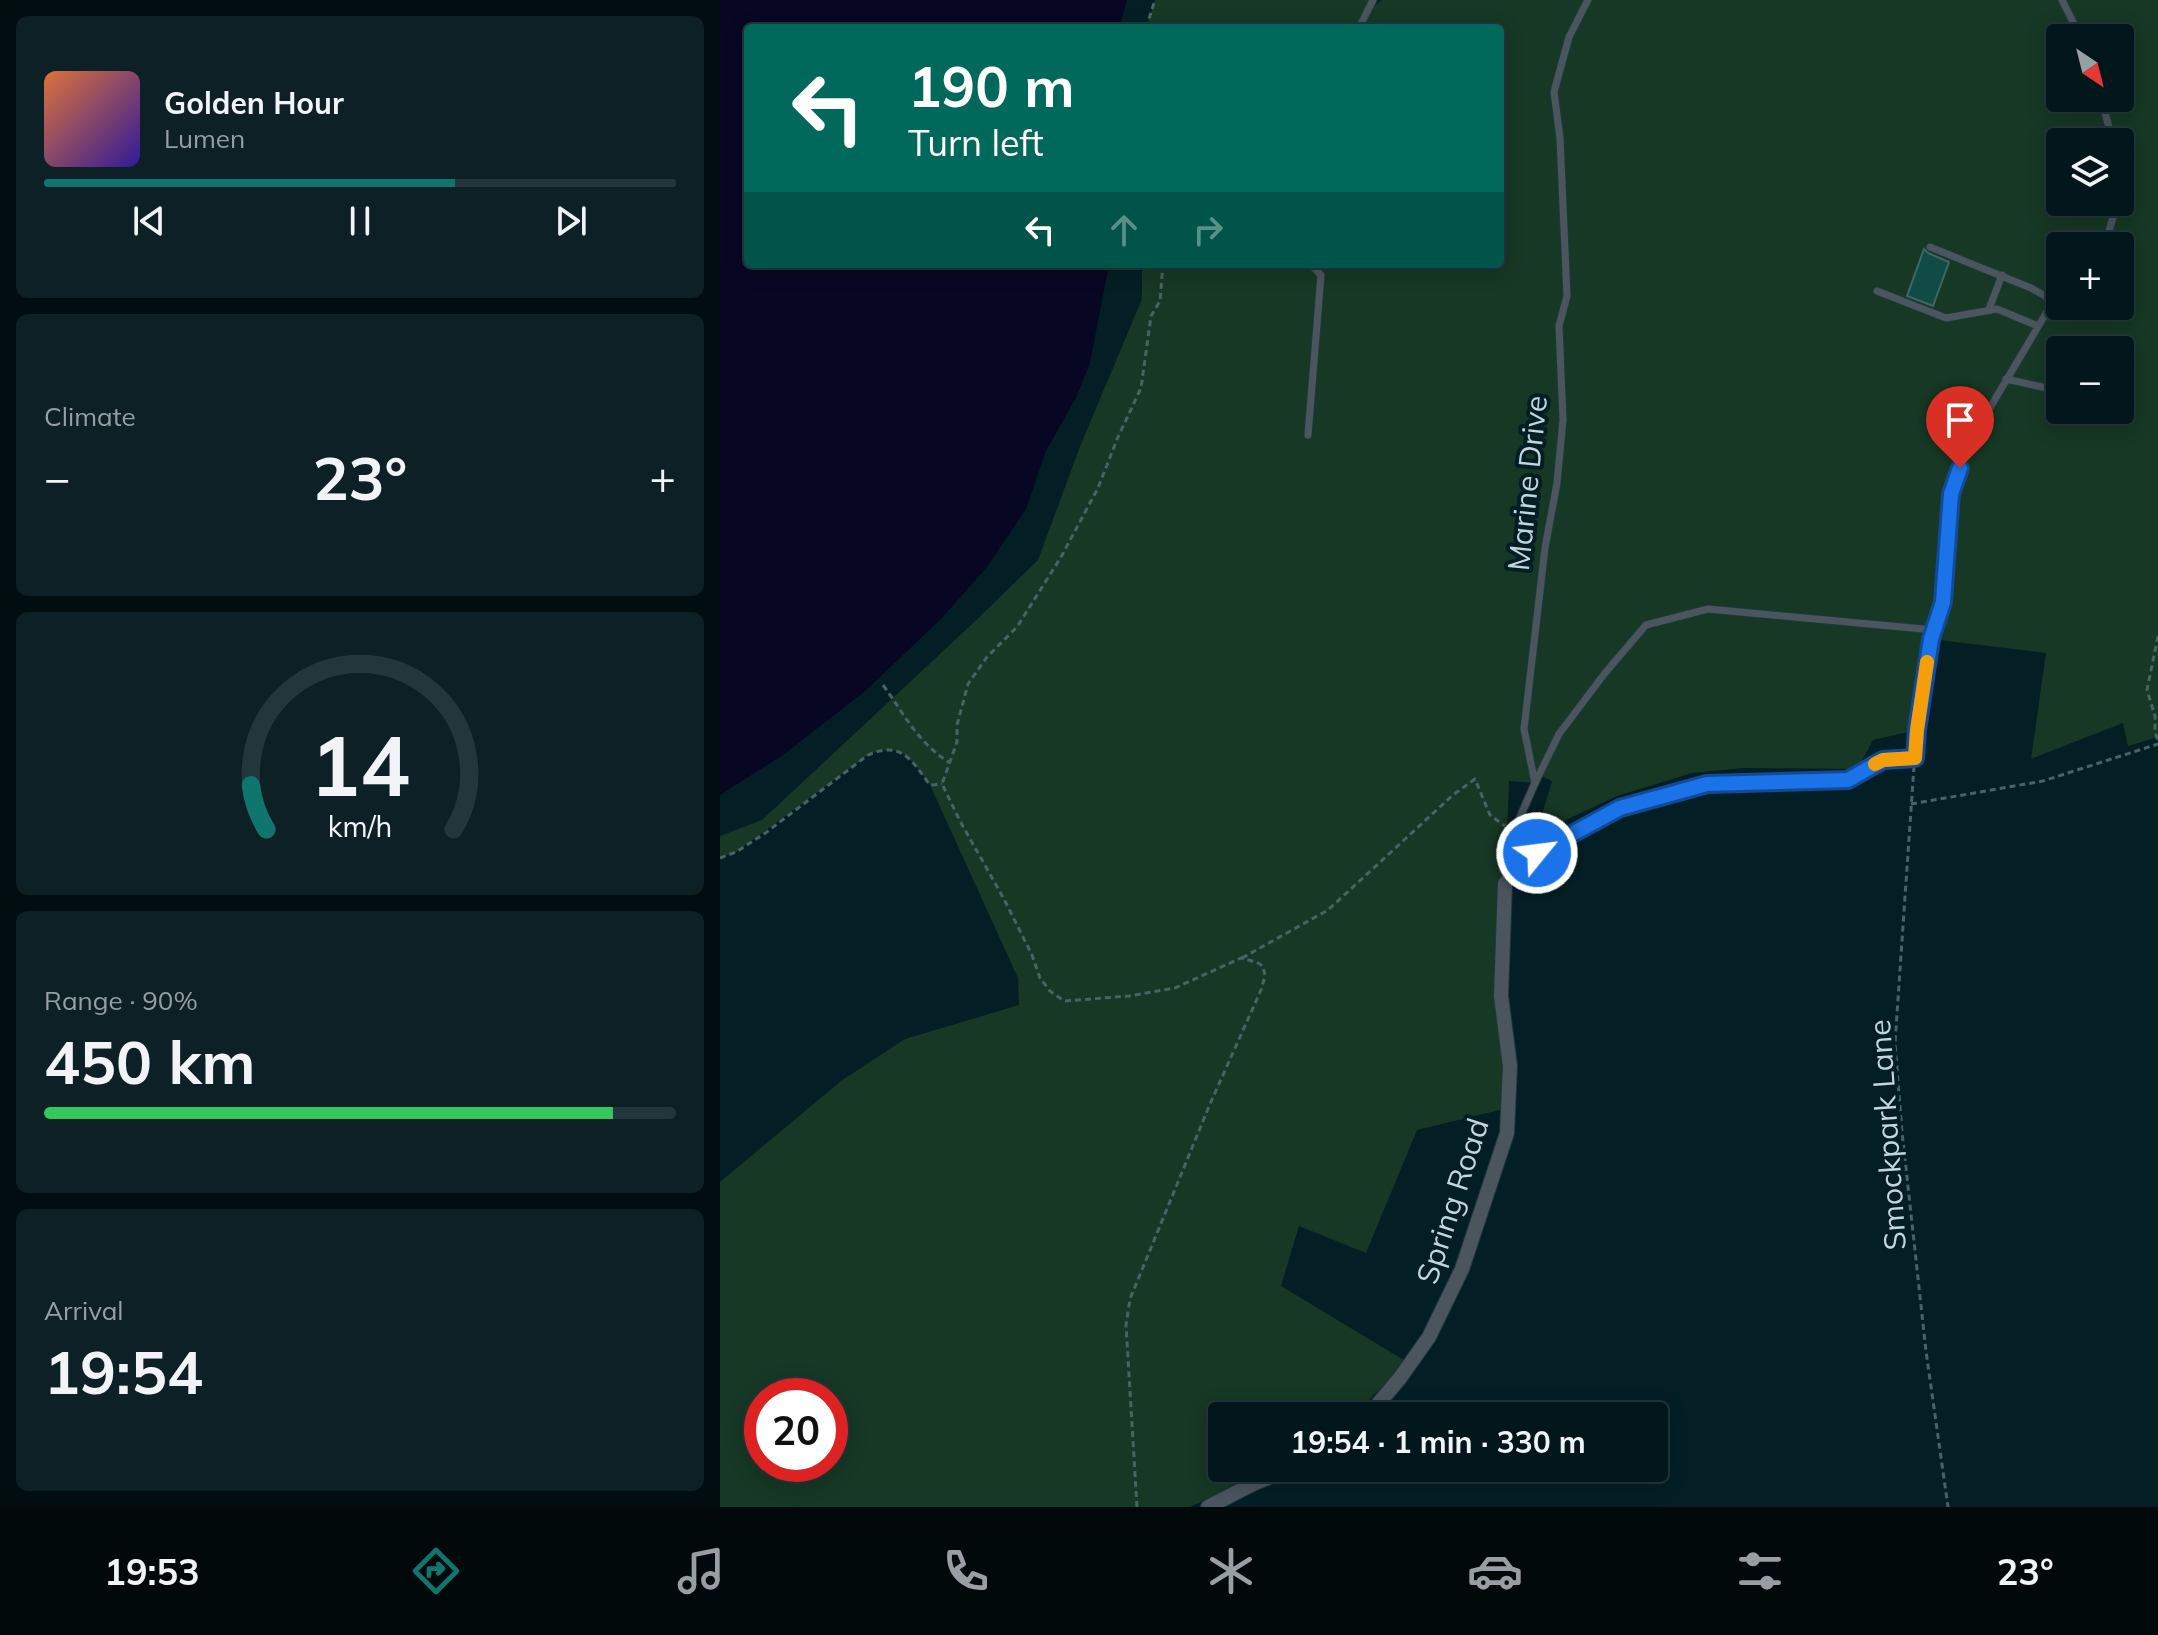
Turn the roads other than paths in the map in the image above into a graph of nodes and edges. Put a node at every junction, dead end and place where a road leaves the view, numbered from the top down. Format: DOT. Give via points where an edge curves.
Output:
graph roads {
  1 [pos="1373,0"];
  2 [pos="1588,0"];
  3 [pos="2062,0"];
  4 [pos="1361,24"];
  5 [pos="2074,24"];
  6 [pos="1930,247"];
  7 [pos="1314,268"];
  8 [pos="2002,275"];
  9 [pos="1877,291"];
  10 [pos="2046,296"];
  11 [pos="1989,309"];
  12 [pos="2046,313"];
  13 [pos="2038,326"];
  14 [pos="2006,379"];
  15 [pos="2046,388"];
  16 [pos="1308,435"];
  17 [pos="1934,630"];
  18 [pos="1535,783"];
  19 [pos="1505,883"];
  20 [pos="1380,1402"];
  21 [pos="1257,1482"];
  22 [pos="1208,1507"];
  1 -- 4 [label="lane"];
  2 -- 18 [label="lane, Marine Drive" via="1569,37 1554,92 1567,296 1559,326 1563,420 1557,483 1524,729"];
  3 -- 5 [label="lane"];
  6 -- 8 [label="lane"];
  7 -- 16 [label="lane" via="1321,275"];
  8 -- 10 [label="lane"];
  8 -- 11 [label="lane"];
  9 -- 11 [label="lane" via="1946,318"];
  11 -- 13 [label="lane"];
  12 -- 13 [label="lane"];
  13 -- 14 [label="lane"];
  14 -- 15 [label="lane"];
  14 -- 17 [label="lane" via="1969,443 1951,494 1943,602"];
  17 -- 18 [label="lane" via="1708,609 1646,625 1559,734"];
  17 -- 19 [label="lane" via="1915,758 1883,760 1848,780 1707,784 1620,808 1537,853"];
  18 -- 19 [label="lane" via="1514,831"];
  19 -- 20 [label="street, Spring Road" via="1501,996 1510,1066 1507,1133 1462,1269 1429,1337"];
  21 -- 22 [label="street"];
}
